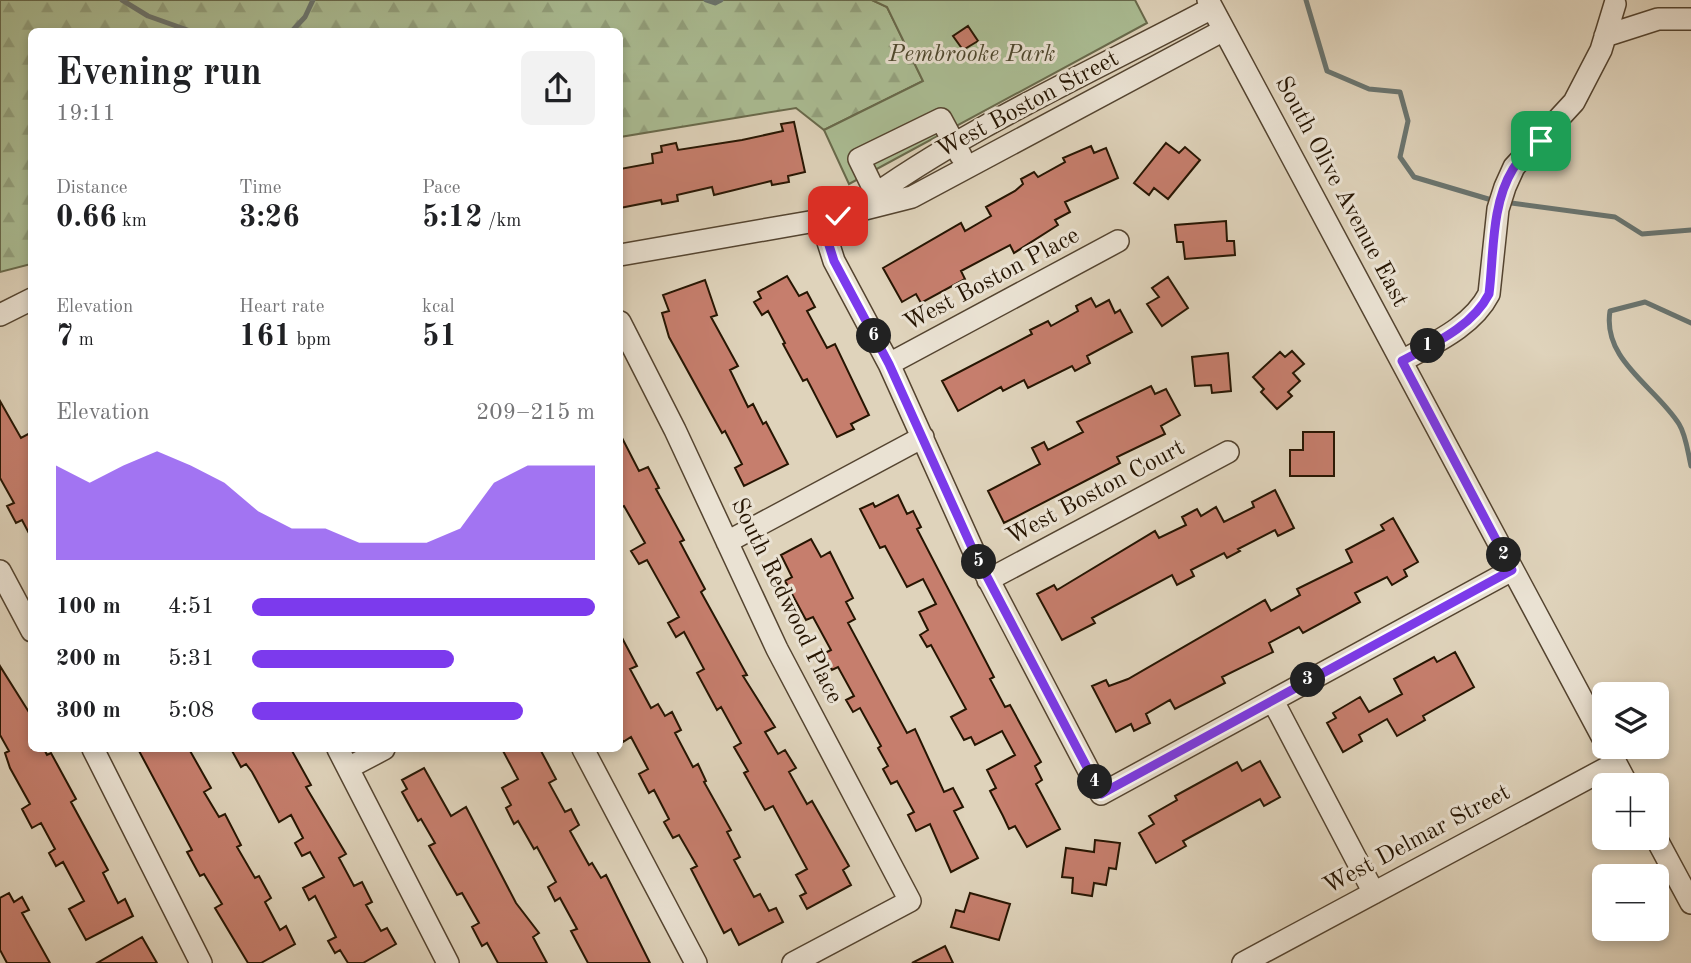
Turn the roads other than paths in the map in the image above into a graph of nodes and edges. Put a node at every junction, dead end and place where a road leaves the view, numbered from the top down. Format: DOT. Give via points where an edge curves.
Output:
graph roads {
  1 [pos="1210,4"];
  2 [pos="1615,4"];
  3 [pos="1691,19"];
  4 [pos="1224,30"];
  5 [pos="1605,36"];
  6 [pos="955,144"];
  7 [pos="968,168"];
  8 [pos="878,199"];
  9 [pos="821,220"];
  10 [pos="1118,241"];
  11 [pos="623,254"];
  12 [pos="28,301"];
  13 [pos="0,315"];
  14 [pos="623,328"];
  15 [pos="1402,361"];
  16 [pos="889,364"];
  17 [pos="923,437"];
  18 [pos="1228,452"];
  19 [pos="727,542"];
  20 [pos="1512,570"];
  21 [pos="0,571"];
  22 [pos="988,580"];
  23 [pos="28,624"];
  24 [pos="1273,701"];
  25 [pos="1592,718"];
  26 [pos="95,752"];
  27 [pos="370,752"];
  28 [pos="585,752"];
  29 [pos="343,758"];
  30 [pos="1605,759"];
  31 [pos="1662,850"];
  32 [pos="1374,893"];
  33 [pos="1691,903"];
  34 [pos="201,963"];
  35 [pos="448,963"];
  36 [pos="696,963"];
  37 [pos="793,963"];
  38 [pos="1243,963"];
  1 -- 4 [label="street, South Olive Avenue East"];
  1 -- 6 [label="street, West Boston Street"];
  2 -- 5 [label="street"];
  3 -- 5 [label="street" via="1658,19"];
  4 -- 7 [label="street, West Boston Street"];
  4 -- 15 [label="street, South Olive Avenue East"];
  5 -- 15 [label="street" via="1574,102 1514,167 1498,209 1485,302 1468,321"];
  6 -- 7 [label="street"];
  6 -- 8 [label="street, West Boston Street" via="901,175"];
  6 -- 8 [label="street" via="941,119 859,159"];
  7 -- 8 [label="street, West Boston Street" via="912,197"];
  8 -- 9 [label="street, West Boston Street"];
  9 -- 11 [label="street, West Boston Street"];
  9 -- 16 [label="street" via="834,261"];
  10 -- 16 [label="street, West Boston Place"];
  12 -- 13 [label="street"];
  14 -- 19 [label="street, South Redwood Place"];
  15 -- 20 [label="street, South Olive Avenue East"];
  16 -- 17 [label="street"];
  17 -- 19 [label="street"];
  17 -- 22 [label="street"];
  18 -- 22 [label="street, West Boston Court"];
  19 -- 37 [label="street, South Redwood Place" via="777,649 910,901"];
  20 -- 24 [label="street"];
  20 -- 25 [label="street, South Olive Avenue East"];
  21 -- 23 [label="street"];
  22 -- 24 [label="street" via="1101,794"];
  24 -- 32 [label="street"];
  26 -- 34 [label="street"];
  27 -- 29 [label="street"];
  28 -- 36 [label="street"];
  29 -- 35 [label="street"];
  30 -- 32 [label="street, West Delmar Street"];
  31 -- 33 [label="street"];
  32 -- 38 [label="street, West Delmar Street"];
}
